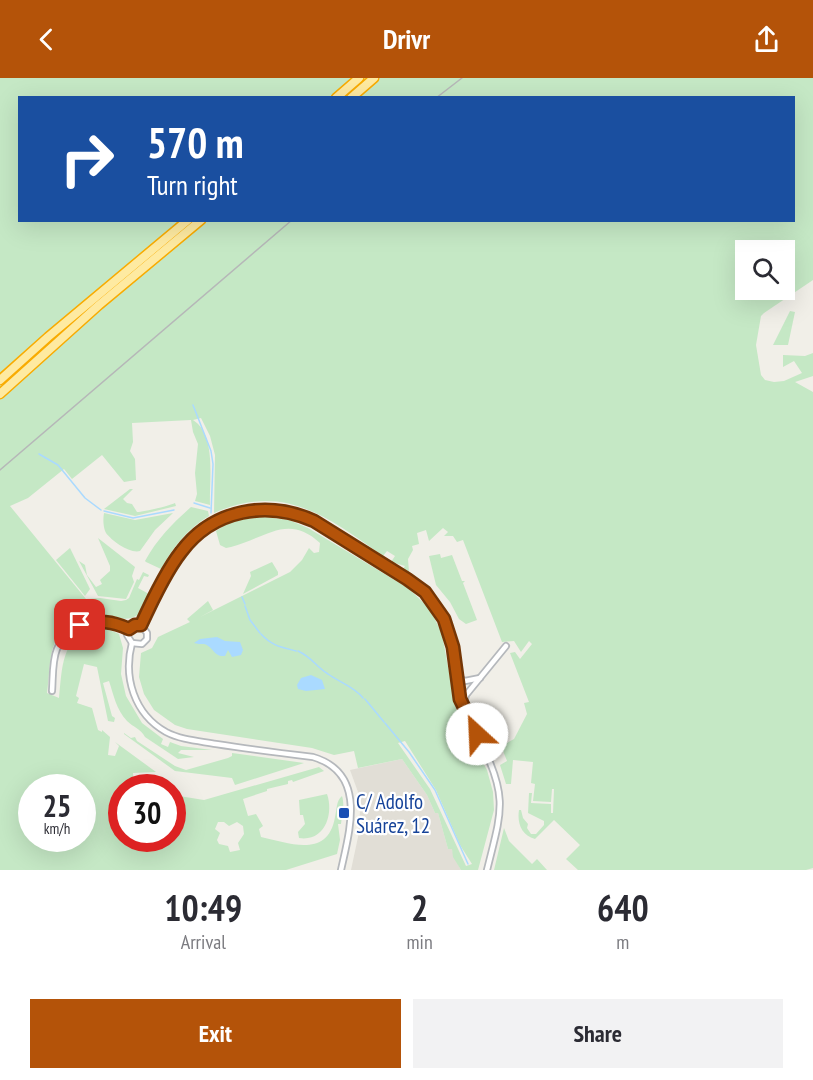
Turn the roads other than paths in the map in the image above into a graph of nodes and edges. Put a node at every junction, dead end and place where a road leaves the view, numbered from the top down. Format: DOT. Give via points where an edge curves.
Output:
graph roads {
  1 [pos="359,78"];
  2 [pos="375,78"];
  3 [pos="338,96"];
  4 [pos="353,96"];
  5 [pos="186,222"];
  6 [pos="199,222"];
  7 [pos="0,380"];
  8 [pos="0,394"];
  9 [pos="141,625"];
  10 [pos="129,629"];
  11 [pos="132,644"];
  12 [pos="506,646"];
  13 [pos="455,676"];
  14 [pos="480,678"];
  15 [pos="52,691"];
  16 [pos="463,706"];
  17 [pos="341,870"];
  18 [pos="487,870"];
  1 -- 3 [label="highway"];
  2 -- 4 [label="highway"];
  5 -- 7 [label="highway"];
  6 -- 8 [label="highway"];
  9 -- 10 [label="street"];
  9 -- 11 [label="street" via="146,629 147,639 142,644"];
  9 -- 13 [label="street" via="180,552 197,535 236,513 280,510 314,521 422,589 450,633"];
  10 -- 11 [label="street" via="127,635"];
  10 -- 15 [label="street" via="114,622 97,621 80,625 67,635 56,651"];
  11 -- 17 [label="street" via="128,669 133,693 151,722 167,732 190,740 312,757 339,772 349,790 351,806"];
  12 -- 14 [label="street"];
  13 -- 14 [label="street" via="465,681"];
  13 -- 16 [label="street"];
  14 -- 16 [label="street" via="466,695"];
  16 -- 18 [label="street" via="494,769 501,797"];
}
